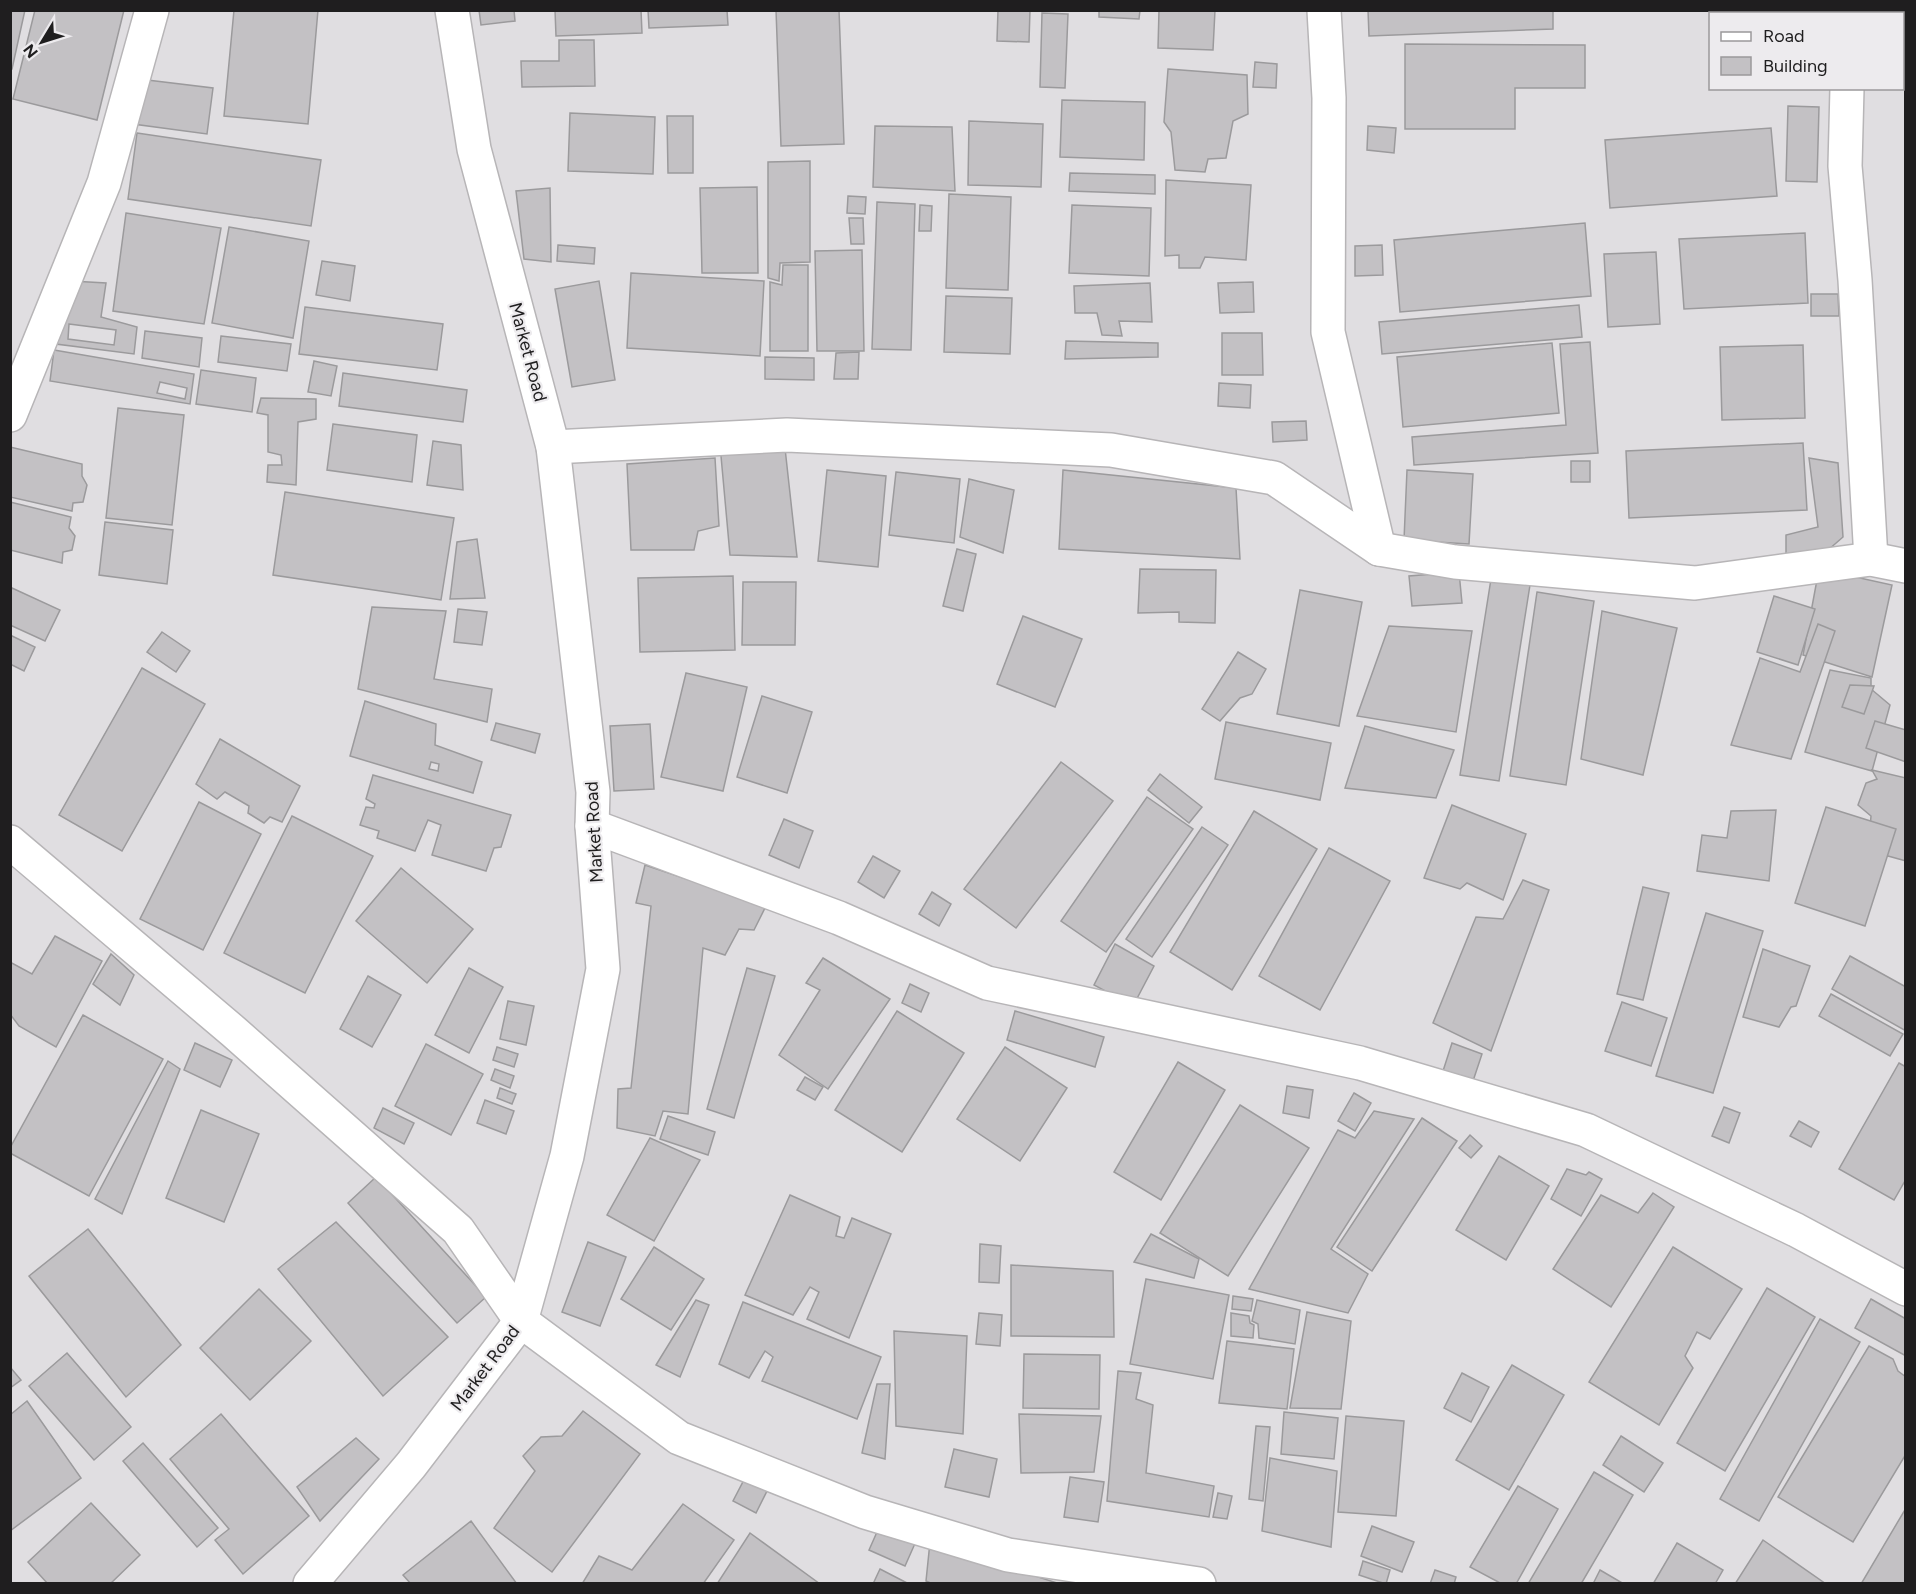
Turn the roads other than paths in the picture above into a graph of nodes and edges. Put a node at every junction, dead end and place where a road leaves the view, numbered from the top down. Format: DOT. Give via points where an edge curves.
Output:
graph roads {
  1 [pos="152,10"];
  2 [pos="452,10"];
  3 [pos="1324,10"];
  4 [pos="1847,90"];
  5 [pos="10,415"];
  6 [pos="553,447"];
  7 [pos="1379,549"];
  8 [pos="1871,559"];
  9 [pos="1905,566"];
  10 [pos="592,826"];
  11 [pos="10,842"];
  12 [pos="1905,1289"];
  13 [pos="521,1321"];
  14 [pos="1195,1583"];
  15 [pos="310,1584"];
  1 -- 5 [label="street" via="104,183"];
  2 -- 6 [label="street, Market Road" via="474,149"];
  3 -- 7 [label="street" via="1329,98 1328,332"];
  4 -- 8 [label="street" via="1845,166"];
  6 -- 7 [label="street" via="787,435 1111,450 1274,478"];
  6 -- 10 [label="street, Market Road" via="593,792"];
  7 -- 8 [label="street" via="1455,562 1695,583"];
  8 -- 9 [label="street"];
  10 -- 12 [label="street" via="839,918 987,983 1360,1063 1586,1130 1796,1230"];
  10 -- 13 [label="street, Market Road" via="603,969 567,1156"];
  11 -- 13 [label="street" via="234,1032 458,1230"];
  13 -- 14 [label="street" via="679,1438 865,1512 1008,1556"];
  13 -- 15 [label="street, Market Road" via="411,1465"];
}
